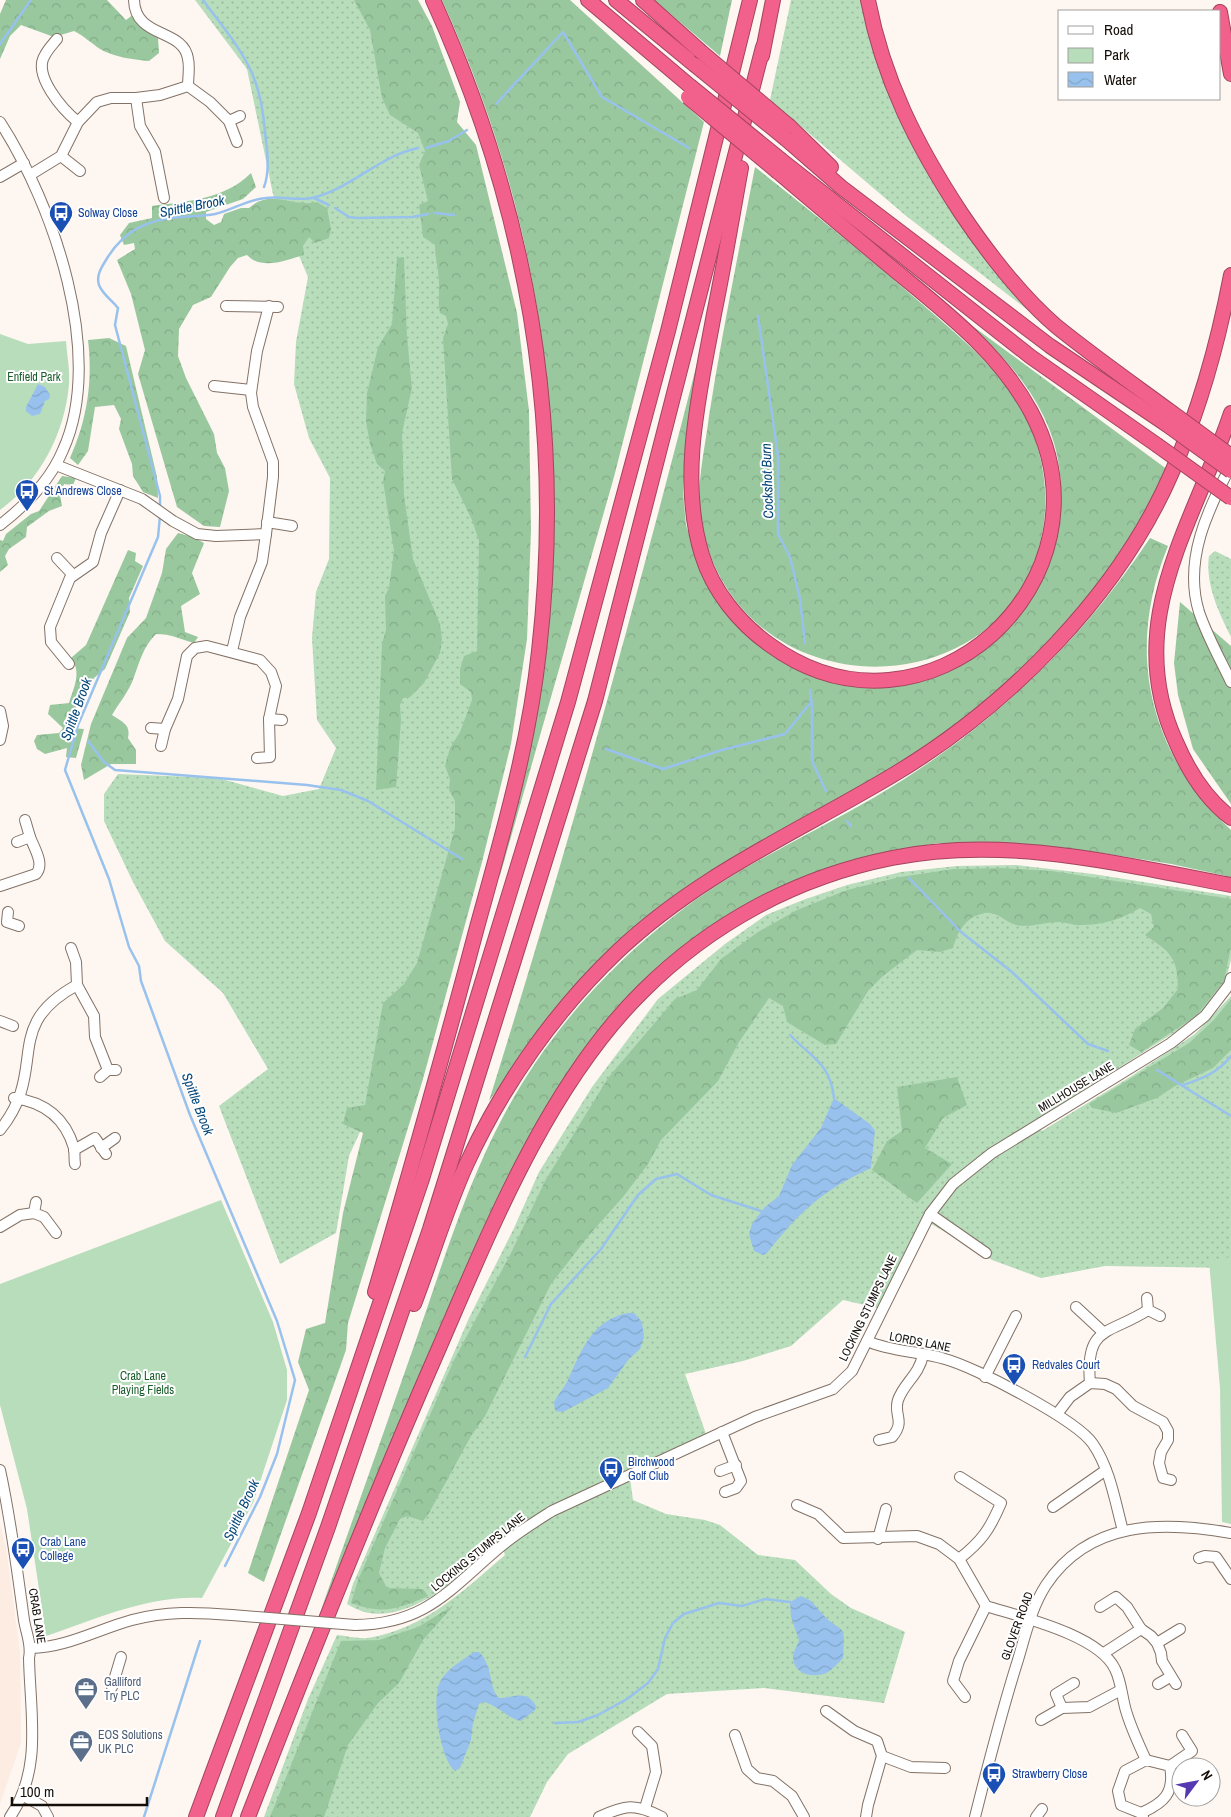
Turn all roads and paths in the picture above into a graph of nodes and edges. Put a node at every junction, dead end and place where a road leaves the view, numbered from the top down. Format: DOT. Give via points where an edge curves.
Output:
graph roads {
  1 [pos="134,0"];
  2 [pos="432,0"];
  3 [pos="588,0"];
  4 [pos="616,0"];
  5 [pos="643,0"];
  6 [pos="744,0"];
  7 [pos="750,0"];
  8 [pos="773,0"];
  9 [pos="868,0"];
  10 [pos="1221,18"];
  11 [pos="57,39"];
  12 [pos="764,47"];
  13 [pos="737,60"];
  14 [pos="1231,74"];
  15 [pos="188,86"];
  16 [pos="136,98"];
  17 [pos="240,116"];
  18 [pos="228,121"];
  19 [pos="0,122"];
  20 [pos="78,122"];
  21 [pos="787,133"];
  22 [pos="238,142"];
  23 [pos="61,156"];
  24 [pos="24,163"];
  25 [pos="779,166"];
  26 [pos="80,171"];
  27 [pos="30,175"];
  28 [pos="0,177"];
  29 [pos="164,198"];
  30 [pos="1231,275"];
  31 [pos="223,309"];
  32 [pos="214,386"];
  33 [pos="251,390"];
  34 [pos="1231,413"];
  35 [pos="1168,418"];
  36 [pos="1231,456"];
  37 [pos="56,465"];
  38 [pos="1231,465"];
  39 [pos="1231,471"];
  40 [pos="120,490"];
  41 [pos="1231,498"];
  42 [pos="267,522"];
  43 [pos="0,525"];
  44 [pos="292,526"];
  45 [pos="266,534"];
  46 [pos="57,558"];
  47 [pos="73,575"];
  48 [pos="232,651"];
  49 [pos="69,664"];
  50 [pos="1231,682"];
  51 [pos="0,712"];
  52 [pos="269,719"];
  53 [pos="282,720"];
  54 [pos="151,728"];
  55 [pos="165,730"];
  56 [pos="0,740"];
  57 [pos="161,746"];
  58 [pos="257,758"];
  59 [pos="1231,818"];
  60 [pos="25,820"];
  61 [pos="30,837"];
  62 [pos="17,842"];
  63 [pos="1231,885"];
  64 [pos="0,886"];
  65 [pos="5,919"];
  66 [pos="19,926"];
  67 [pos="71,948"];
  68 [pos="1231,978"];
  69 [pos="77,985"];
  70 [pos="40,1000"];
  71 [pos="20,1015"];
  72 [pos="0,1021"];
  73 [pos="14,1069"];
  74 [pos="100,1077"];
  75 [pos="14,1098"];
  76 [pos="0,1130"];
  77 [pos="116,1138"];
  78 [pos="74,1150"];
  79 [pos="75,1164"];
  80 [pos="930,1214"];
  81 [pos="0,1227"];
  82 [pos="56,1233"];
  83 [pos="986,1253"];
  84 [pos="1147,1298"];
  85 [pos="1076,1308"];
  86 [pos="1148,1310"];
  87 [pos="1016,1316"];
  88 [pos="1160,1316"];
  89 [pos="1103,1332"];
  90 [pos="867,1341"];
  91 [pos="923,1355"];
  92 [pos="984,1377"];
  93 [pos="1090,1383"];
  94 [pos="1057,1414"];
  95 [pos="722,1432"];
  96 [pos="879,1440"];
  97 [pos="736,1465"];
  98 [pos="0,1470"];
  99 [pos="1106,1470"];
  100 [pos="720,1471"];
  101 [pos="960,1477"];
  102 [pos="1171,1480"];
  103 [pos="726,1492"];
  104 [pos="796,1505"];
  105 [pos="1053,1507"];
  106 [pos="886,1509"];
  107 [pos="309,1513"];
  108 [pos="328,1527"];
  109 [pos="1123,1530"];
  110 [pos="1231,1533"];
  111 [pos="878,1539"];
  112 [pos="1199,1558"];
  113 [pos="959,1559"];
  114 [pos="1231,1579"];
  115 [pos="986,1606"];
  116 [pos="1100,1606"];
  117 [pos="1030,1620"];
  118 [pos="1141,1629"];
  119 [pos="1180,1629"];
  120 [pos="1157,1643"];
  121 [pos="31,1648"];
  122 [pos="1104,1654"];
  123 [pos="122,1657"];
  124 [pos="1074,1683"];
  125 [pos="1158,1684"];
  126 [pos="112,1687"];
  127 [pos="1121,1690"];
  128 [pos="965,1697"];
  129 [pos="1062,1708"];
  130 [pos="826,1712"];
  131 [pos="1041,1720"];
  132 [pos="638,1732"];
  133 [pos="735,1734"];
  134 [pos="1182,1735"];
  135 [pos="882,1756"];
  136 [pos="1146,1760"];
  137 [pos="1170,1766"];
  138 [pos="945,1768"];
  139 [pos="22,1795"];
  140 [pos="645,1808"];
  141 [pos="1142,1815"];
  142 [pos="10,1817"];
  143 [pos="48,1817"];
  144 [pos="196,1817"];
  145 [pos="223,1817"];
  146 [pos="248,1817"];
  147 [pos="598,1817"];
  148 [pos="662,1817"];
  149 [pos="804,1817"];
  150 [pos="866,1817"];
  151 [pos="975,1817"];
  1 -- 15 [label="street" via="137,13 146,26 174,38 183,46 188,58"];
  2 -- 107 [label="highway" via="466,76 506,198 538,359 547,457 540,652 524,748 496,860 424,1124"];
  3 -- 25 [label="highway, bridge" via="689,92"];
  4 -- 21 [label="highway, bridge" via="695,65"];
  5 -- 21 [label="highway, bridge"];
  6 -- 13 [label="highway"];
  7 -- 13 [label="highway"];
  8 -- 12 [label="highway"];
  9 -- 35 [label="highway" via="899,105 933,170 981,243 1026,297"];
  10 -- 14 [label="highway"];
  11 -- 20 [label="street" via="39,53 43,72 58,104"];
  12 -- 25 [label="highway" via="693,441 692,501 702,556 724,599 738,617 788,657 827,673 856,679 923,673 956,660 986,641 1032,588 1052,532 1052,470 1045,440 1012,380 989,352"];
  12 -- 108 [label="highway" via="596,701 430,1229"];
  13 -- 107 [label="highway" via="568,702 422,1179"];
  15 -- 16 [label="street"];
  15 -- 18 [label="street"];
  16 -- 20 [label="street" via="111,98 97,102"];
  16 -- 29 [label="street" via="140,126 155,152"];
  17 -- 18 [label="street"];
  18 -- 22 [label="street"];
  19 -- 24 [label="street"];
  20 -- 23 [label="street"];
  21 -- 35 [label="highway" via="886,220 1050,346"];
  23 -- 26 [label="street"];
  23 -- 27 [label="street"];
  24 -- 27 [label="street"];
  24 -- 28 [label="street"];
  25 -- 41 [label="highway, bridge" via="1031,357"];
  27 -- 37 [label="street" via="53,230 65,272 78,356 76,410"];
  30 -- 108 [label="highway" via="1199,402 1172,474 1108,581 1061,640 999,700 926,755 715,875 652,922 584,986 531,1053 506,1089 466,1165"];
  31 -- 33 [label="street" via="273,306 257,351"];
  32 -- 33 [label="street"];
  33 -- 42 [label="street" via="253,407 272,462"];
  34 -- 59 [label="highway" via="1171,561 1157,622 1155,670 1168,726 1182,756 1197,781"];
  35 -- 36 [label="highway, bridge"];
  35 -- 39 [label="highway, bridge"];
  37 -- 40 [label="street"];
  37 -- 43 [label="street" via="29,500"];
  38 -- 50 [label="street" via="1201,531 1194,578 1199,611"];
  40 -- 45 [label="street" via="142,499 188,530 206,536"];
  40 -- 47 [label="street" via="101,533 94,562"];
  42 -- 44 [label="street"];
  42 -- 45 [label="street"];
  45 -- 48 [label="street" via="262,562 240,617"];
  46 -- 47 [label="street"];
  47 -- 49 [label="street" via="49,632 51,642"];
  48 -- 52 [label="street" via="260,660 272,672 276,686"];
  48 -- 55 [label="street" via="203,646 188,653 177,706"];
  51 -- 56 [label="street" via="3,726"];
  52 -- 53 [label="street"];
  52 -- 58 [label="street" via="270,757"];
  54 -- 55 [label="street"];
  55 -- 57 [label="street"];
  60 -- 61 [label="street"];
  61 -- 62 [label="street"];
  61 -- 64 [label="street" via="40,863 38,872"];
  63 -- 146 [label="highway" via="1046,853 949,850 893,858 846,869 772,897 703,939 652,982 582,1064 512,1187 370,1509"];
  65 -- 66 [label="street"];
  67 -- 69 [label="street" via="76,962"];
  68 -- 80 [label="street, MILLHOUSE LANE" via="1205,1016 1171,1043 970,1169 940,1198"];
  69 -- 70 [label="street"];
  69 -- 74 [label="street" via="94,1016 95,1037 112,1070"];
  71 -- 72 [label="street" via="12,1030"];
  73 -- 75 [label="street"];
  75 -- 76 [label="street"];
  75 -- 78 [label="street" via="37,1102 48,1109 65,1130"];
  77 -- 78 [label="street" via="104,1151 95,1138"];
  78 -- 79 [label="street"];
  80 -- 83 [label="street"];
  80 -- 90 [label="street, LOCKING STUMPS LANE"];
  81 -- 82 [label="street" via="35,1207"];
  84 -- 86 [label="street"];
  85 -- 89 [label="street"];
  86 -- 88 [label="street"];
  86 -- 89 [label="street"];
  87 -- 92 [label="street"];
  89 -- 93 [label="street" via="1089,1351"];
  90 -- 91 [label="street, LORDS LANE" via="890,1350"];
  90 -- 95 [label="street, LOCKING STUMPS LANE" via="852,1371 832,1389"];
  91 -- 92 [label="street, LORDS LANE" via="944,1358"];
  91 -- 96 [label="street" via="918,1371 899,1398 897,1431 892,1437"];
  92 -- 94 [label="street, LORDS LANE"];
  93 -- 94 [label="street" via="1070,1397"];
  93 -- 102 [label="street" via="1116,1389 1133,1406 1163,1422 1168,1440 1159,1464 1163,1478"];
  94 -- 99 [label="street, LORDS LANE" via="1092,1442"];
  95 -- 97 [label="street"];
  95 -- 121 [label="street, LOCKING STUMPS LANE, bridge" via="524,1528 437,1602 418,1613 389,1622 355,1625 183,1611"];
  97 -- 100 [label="street"];
  97 -- 103 [label="street" via="741,1482"];
  98 -- 121 [label="street, CRAB LANE" via="12,1528 25,1631"];
  99 -- 105 [label="street"];
  99 -- 109 [label="street, LORDS LANE"];
  101 -- 113 [label="street" via="1001,1503 990,1529"];
  104 -- 111 [label="street" via="818,1514 843,1538"];
  106 -- 111 [label="street"];
  107 -- 144 [label="highway"];
  108 -- 145 [label="highway"];
  109 -- 110 [label="street, GLOVER ROAD" via="1166,1526"];
  109 -- 117 [label="street, GLOVER ROAD" via="1090,1544 1059,1568 1046,1586"];
  111 -- 113 [label="street" via="917,1536 939,1544"];
  112 -- 114 [label="street" via="1219,1554"];
  113 -- 115 [label="street"];
  115 -- 117 [label="street"];
  115 -- 128 [label="street" via="952,1681"];
  116 -- 118 [label="street" via="1116,1597 1127,1607"];
  117 -- 122 [label="street" via="1080,1639"];
  117 -- 151 [label="street, GLOVER ROAD"];
  118 -- 120 [label="street"];
  118 -- 122 [label="street"];
  119 -- 120 [label="street"];
  120 -- 125 [label="street" via="1162,1661 1173,1680"];
  121 -- 139 [label="street, CRAB LANE" via="32,1754"];
  122 -- 127 [label="street" via="1116,1669"];
  123 -- 126 [label="street"];
  124 -- 129 [label="street" via="1056,1694"];
  127 -- 129 [label="street" via="1089,1707"];
  127 -- 136 [label="street" via="1135,1737"];
  129 -- 131 [label="street"];
  130 -- 135 [label="street" via="854,1731 877,1741"];
  132 -- 140 [label="street" via="652,1746 656,1772"];
  133 -- 149 [label="street" via="747,1769 757,1778 773,1781 792,1796"];
  134 -- 137 [label="street" via="1192,1751"];
  135 -- 138 [label="street" via="911,1767"];
  135 -- 150 [label="street"];
  136 -- 137 [label="street"];
  136 -- 141 [label="street" via="1125,1771 1118,1791 1121,1805"];
  137 -- 141 [label="street" via="1172,1778 1166,1797"];
  139 -- 142 [label="street, CRAB LANE"];
  139 -- 143 [label="street" via="42,1806"];
  140 -- 147 [label="street" via="620,1807"];
  140 -- 148 [label="street"];
}
